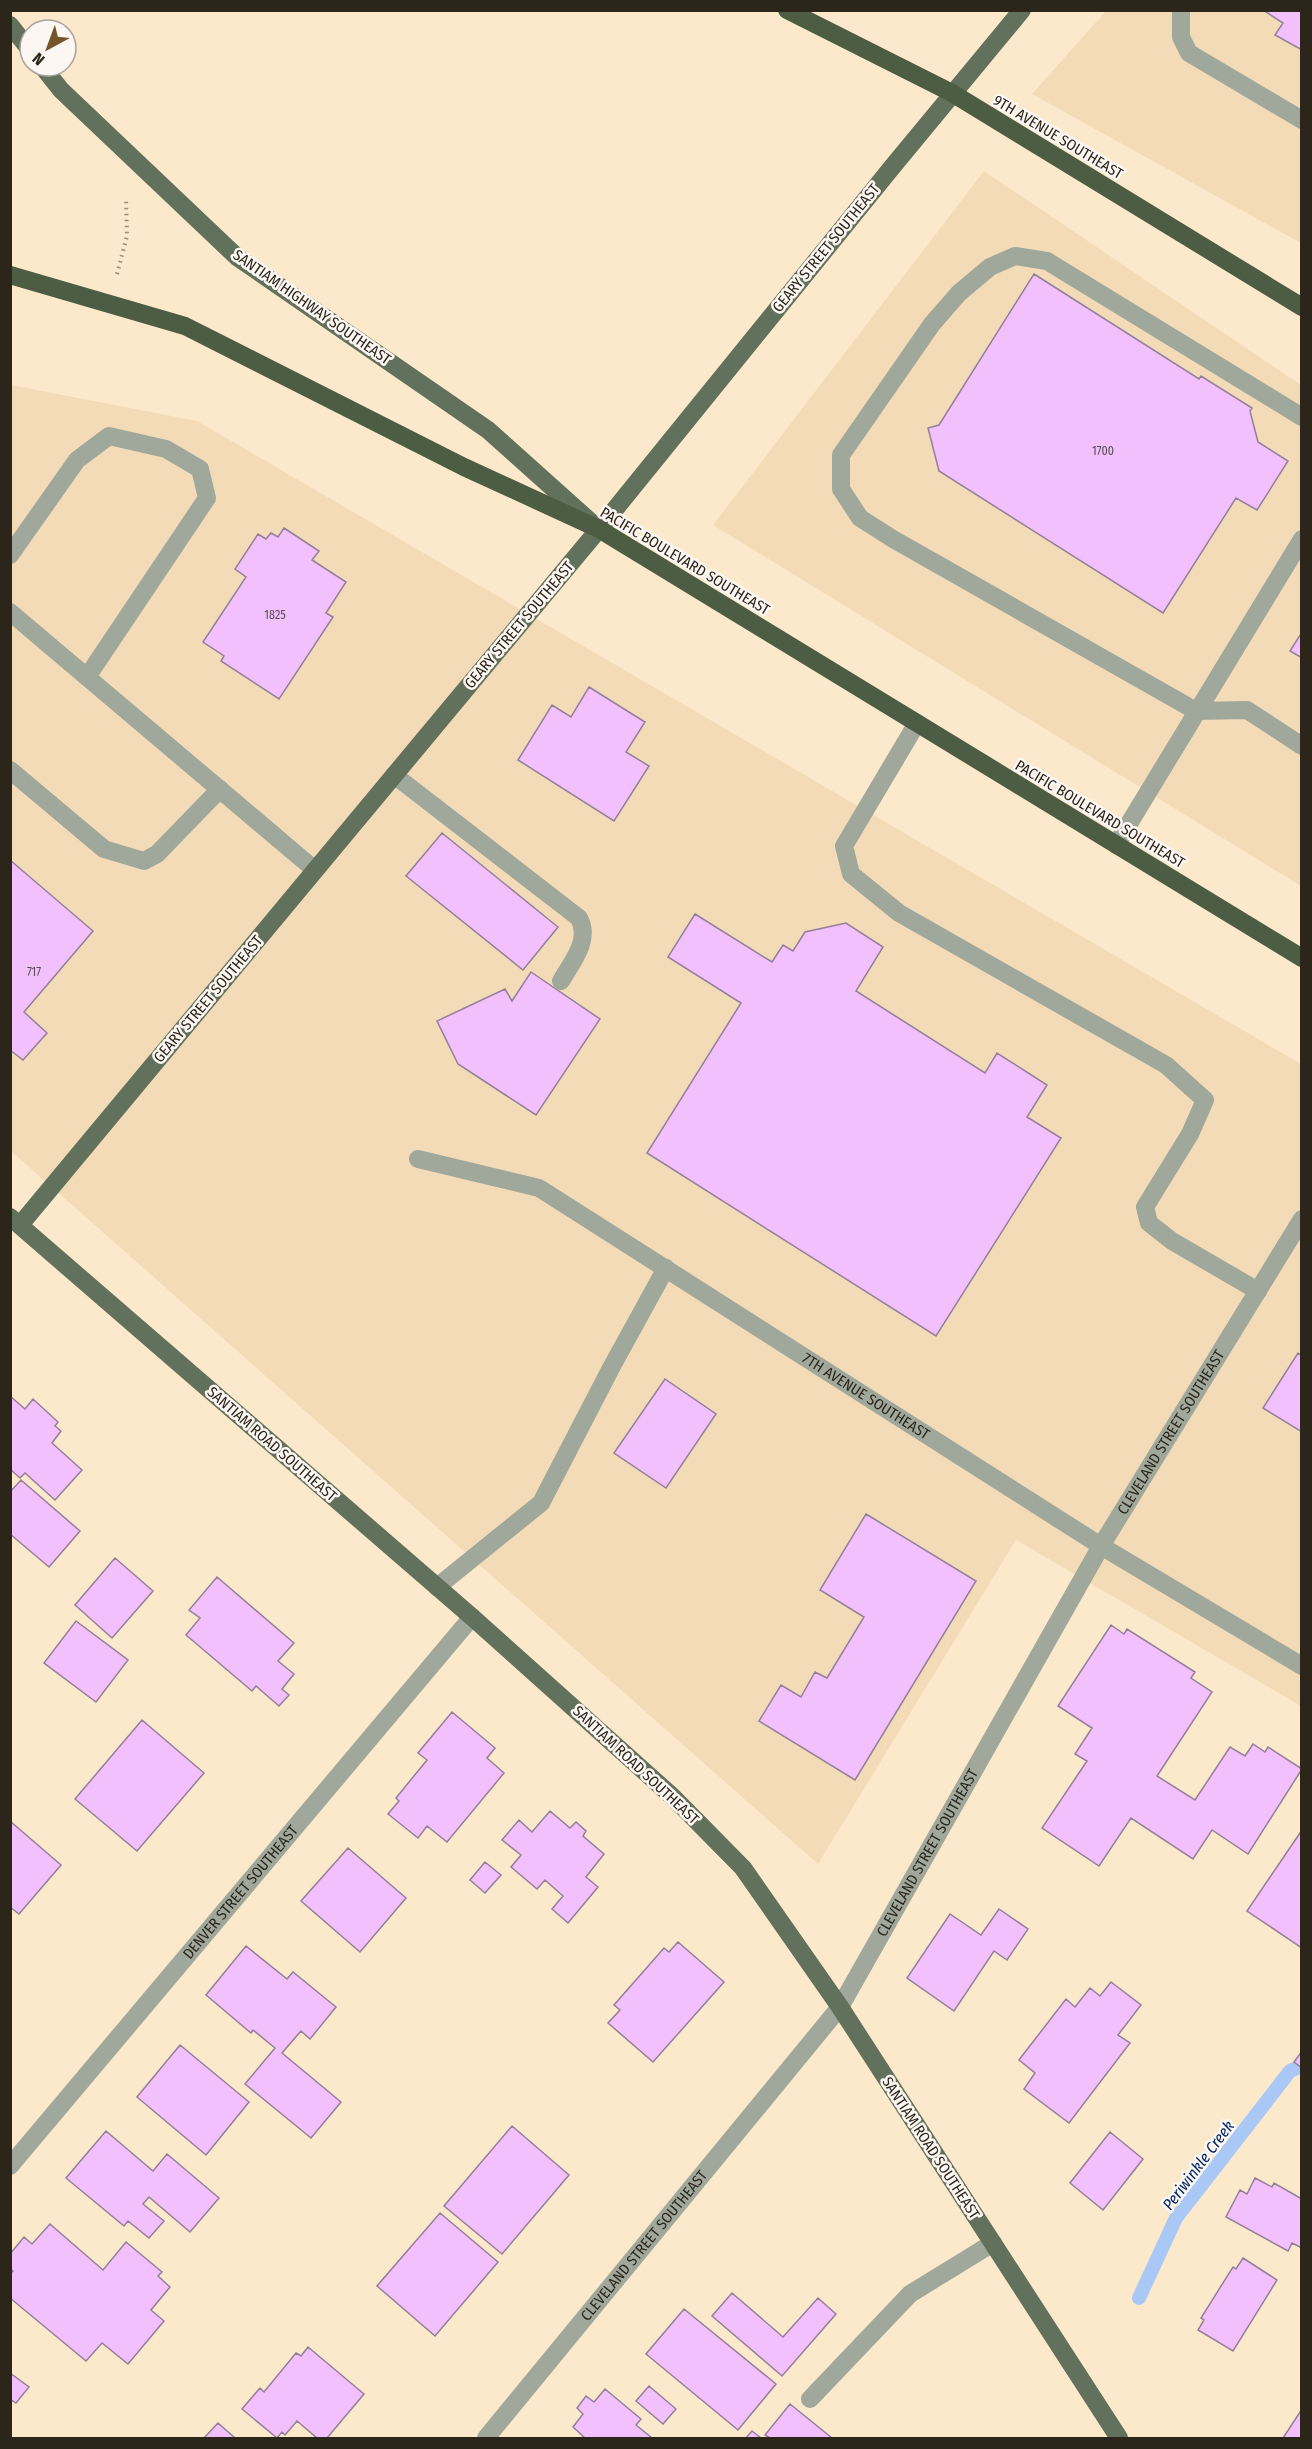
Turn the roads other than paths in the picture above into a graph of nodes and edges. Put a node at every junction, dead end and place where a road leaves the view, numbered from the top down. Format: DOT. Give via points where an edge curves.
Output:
graph roads {
  1 [pos="787,10"];
  2 [pos="1022,10"];
  3 [pos="1181,10"];
  4 [pos="52,78"];
  5 [pos="952,93"];
  6 [pos="1302,120"];
  7 [pos="10,275"];
  8 [pos="1302,307"];
  9 [pos="1302,417"];
  10 [pos="598,529"];
  11 [pos="1302,539"];
  12 [pos="10,555"];
  13 [pos="10,612"];
  14 [pos="87,677"];
  15 [pos="1196,711"];
  16 [pos="917,723"];
  17 [pos="1302,746"];
  18 [pos="10,770"];
  19 [pos="394,775"];
  20 [pos="220,789"];
  21 [pos="1116,844"];
  22 [pos="315,870"];
  23 [pos="1302,958"];
  24 [pos="561,981"];
  25 [pos="418,1159"];
  26 [pos="1302,1219"];
  27 [pos="14,1226"];
  28 [pos="666,1268"];
  29 [pos="1258,1291"];
  30 [pos="1101,1546"];
  31 [pos="437,1587"];
  32 [pos="472,1617"];
  33 [pos="1302,1666"];
  34 [pos="840,2007"];
  35 [pos="10,2166"];
  36 [pos="993,2243"];
  37 [pos="810,2399"];
  38 [pos="486,2439"];
  39 [pos="1119,2439"];
  1 -- 5 [label="highway, 9TH AVENUE SOUTHEAST"];
  2 -- 5 [label="main road, GEARY STREET SOUTHEAST"];
  3 -- 6 [label="street" via="1181,37 1189,52"];
  4 -- 10 [label="main road, SANTIAM HIGHWAY SOUTHEAST" via="237,257 488,430"];
  5 -- 8 [label="highway, 9TH AVENUE SOUTHEAST"];
  5 -- 10 [label="main road, GEARY STREET SOUTHEAST"];
  7 -- 10 [label="highway, PACIFIC BOULEVARD SOUTHEAST" via="185,326 464,467"];
  9 -- 15 [label="street" via="1047,261 1015,256 990,267 958,293 841,455 841,489 860,518"];
  10 -- 16 [label="highway, PACIFIC BOULEVARD SOUTHEAST"];
  10 -- 19 [label="main road, GEARY STREET SOUTHEAST"];
  11 -- 15 [label="street"];
  12 -- 14 [label="street" via="77,460 109,436 166,449 200,469 207,498"];
  13 -- 14 [label="street"];
  14 -- 20 [label="street"];
  15 -- 17 [label="street" via="1247,710"];
  15 -- 21 [label="street"];
  16 -- 21 [label="highway, PACIFIC BOULEVARD SOUTHEAST"];
  16 -- 29 [label="street" via="844,846 851,874 899,913 1166,1065 1205,1100 1190,1134 1145,1207 1149,1223 1172,1241"];
  18 -- 20 [label="street" via="104,849 144,861 157,855"];
  19 -- 22 [label="main road, GEARY STREET SOUTHEAST"];
  19 -- 24 [label="street" via="579,918 584,927 581,946"];
  20 -- 22 [label="street"];
  21 -- 23 [label="highway, PACIFIC BOULEVARD SOUTHEAST"];
  22 -- 27 [label="main road, GEARY STREET SOUTHEAST"];
  25 -- 28 [label="street, 7TH AVENUE SOUTHEAST" via="539,1188"];
  26 -- 29 [label="street, CLEVELAND STREET SOUTHEAST"];
  27 -- 31 [label="main road, SANTIAM ROAD SOUTHEAST"];
  28 -- 30 [label="street, 7TH AVENUE SOUTHEAST"];
  28 -- 31 [label="street" via="541,1503"];
  29 -- 30 [label="street, CLEVELAND STREET SOUTHEAST"];
  30 -- 33 [label="street, 7TH AVENUE SOUTHEAST"];
  30 -- 34 [label="street, CLEVELAND STREET SOUTHEAST"];
  31 -- 32 [label="main road, SANTIAM ROAD SOUTHEAST"];
  32 -- 34 [label="main road, SANTIAM ROAD SOUTHEAST" via="673,1797 744,1868"];
  32 -- 35 [label="street, DENVER STREET SOUTHEAST"];
  34 -- 36 [label="main road, SANTIAM ROAD SOUTHEAST"];
  34 -- 38 [label="street, CLEVELAND STREET SOUTHEAST"];
  36 -- 37 [label="street" via="910,2294"];
  36 -- 39 [label="main road, SANTIAM ROAD SOUTHEAST"];
}
